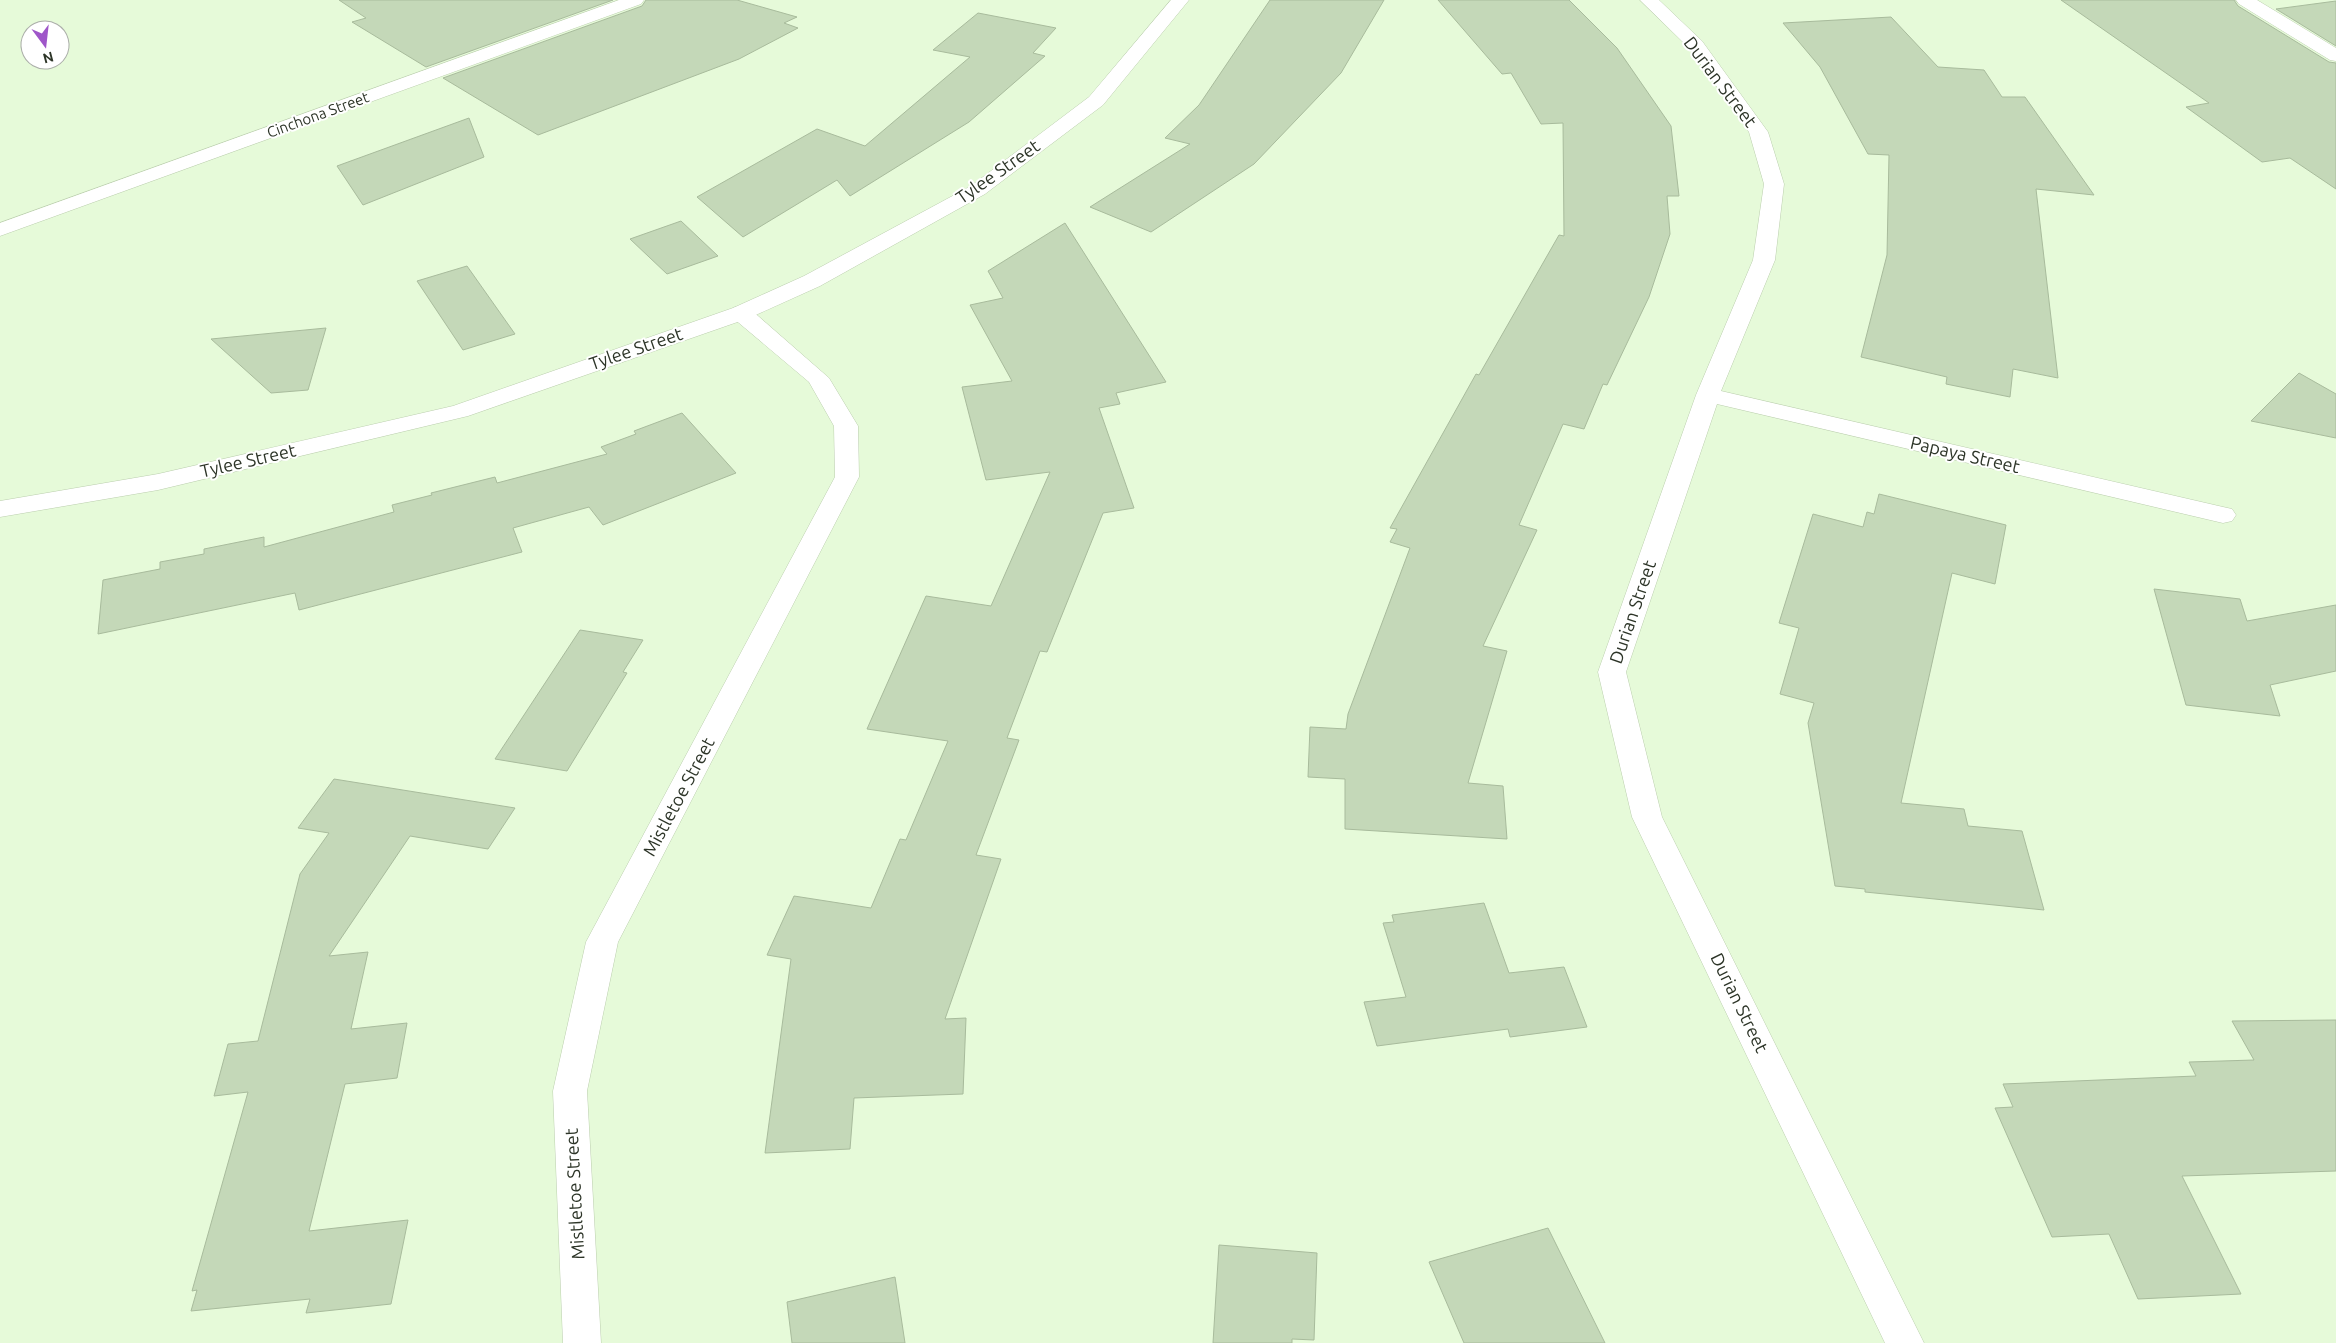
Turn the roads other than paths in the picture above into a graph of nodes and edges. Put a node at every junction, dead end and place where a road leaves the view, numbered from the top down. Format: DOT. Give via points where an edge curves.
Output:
graph roads {
  1 [pos="635,0"];
  2 [pos="1180,0"];
  3 [pos="1649,0"];
  4 [pos="2245,0"];
  5 [pos="2336,56"];
  6 [pos="0,230"];
  7 [pos="741,313"];
  8 [pos="1708,395"];
  9 [pos="0,510"];
  10 [pos="2223,515"];
  11 [pos="582,1343"];
  12 [pos="1905,1343"];
  1 -- 6 [label="street, Cinchona Street"];
  2 -- 7 [label="street, Tylee Street" via="1096,101 978,190 812,281"];
  3 -- 8 [label="street, Durian Street" via="1696,45 1758,132 1774,184 1764,260"];
  4 -- 5 [label="street"];
  7 -- 9 [label="street, Tylee Street" via="460,411 158,482"];
  7 -- 11 [label="street, Mistletoe Street" via="818,378 846,426 847,477 602,942 570,1091"];
  8 -- 10 [label="street, Papaya Street"];
  8 -- 12 [label="street, Durian Street" via="1612,672 1647,817"];
}
